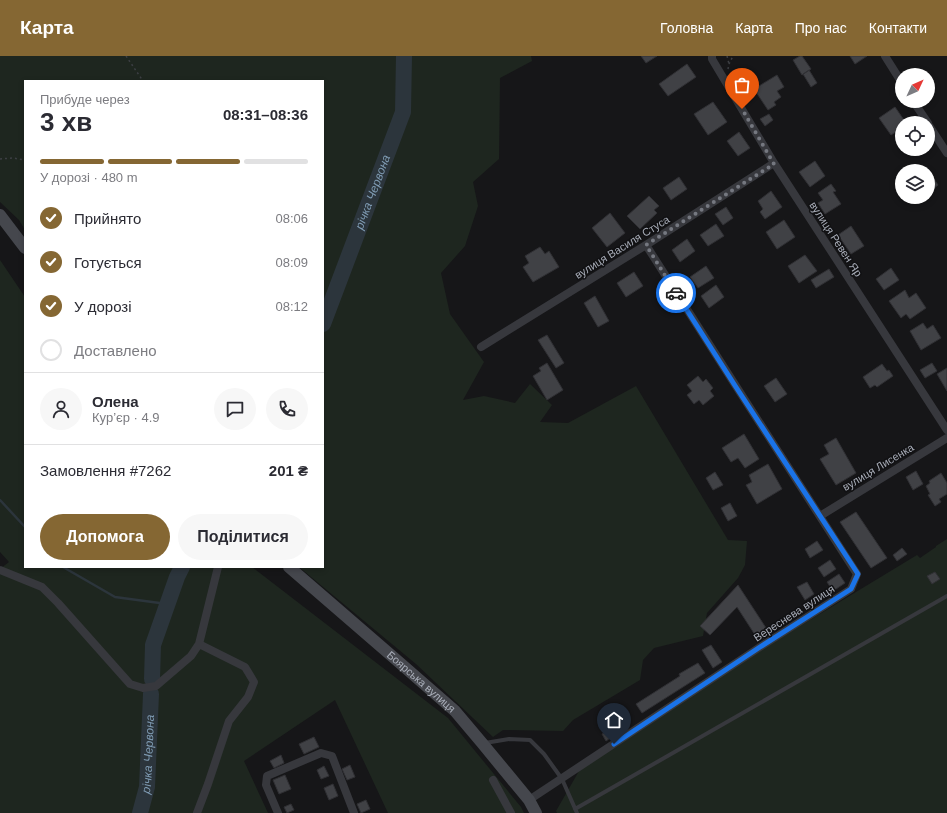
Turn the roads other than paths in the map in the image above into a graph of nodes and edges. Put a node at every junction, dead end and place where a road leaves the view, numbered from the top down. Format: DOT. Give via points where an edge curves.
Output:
graph roads {
  1 [pos="712,56"];
  2 [pos="885,56"];
  3 [pos="895,72"];
  4 [pos="935,134"];
  5 [pos="947,153"];
  6 [pos="774,164"];
  7 [pos="0,216"];
  8 [pos="646,245"];
  9 [pos="24,247"];
  10 [pos="481,347"];
  11 [pos="947,430"];
  12 [pos="947,438"];
  13 [pos="820,516"];
  14 [pos="218,568"];
  15 [pos="290,568"];
  16 [pos="0,570"];
  17 [pos="947,596"];
  18 [pos="199,644"];
  19 [pos="482,743"];
  20 [pos="493,780"];
  21 [pos="562,780"];
  22 [pos="529,800"];
  23 [pos="576,811"];
  24 [pos="197,813"];
  25 [pos="278,813"];
  26 [pos="354,813"];
  27 [pos="511,813"];
  28 [pos="536,813"];
  1 -- 6 [label="street, вулиця Ревен Яр"];
  2 -- 3 [label="street"];
  4 -- 5 [label="street"];
  6 -- 8 [label="street, вулиця Василя Стуса"];
  6 -- 11 [label="street, вулиця Ревен Яр"];
  7 -- 9 [label="street"];
  8 -- 10 [label="street, вулиця Василя Стуса"];
  8 -- 13 [label="street, Вереснева вулиця"];
  12 -- 13 [label="street, вулиця Лисенка"];
  13 -- 21 [label="street, Вереснева вулиця" via="858,574 851,589"];
  14 -- 18 [label="street"];
  15 -- 19 [label="street, Боярська вулиця" via="455,711"];
  16 -- 18 [label="street" via="42,587 130,684 143,688 156,686 191,656"];
  17 -- 23 [label="lane"];
  18 -- 24 [label="street" via="244,667 254,682 248,697 228,721"];
  19 -- 21 [label="lane" via="509,739 530,740 544,754"];
  19 -- 22 [label="street, Боярська вулиця"];
  20 -- 27 [label="street"];
  21 -- 22 [label="street, Вереснева вулиця"];
  21 -- 23 [label="lane"];
  22 -- 28 [label="street, Боярська вулиця"];
  25 -- 26 [label="street" via="266,785 267,776 321,753 332,756"];
}
